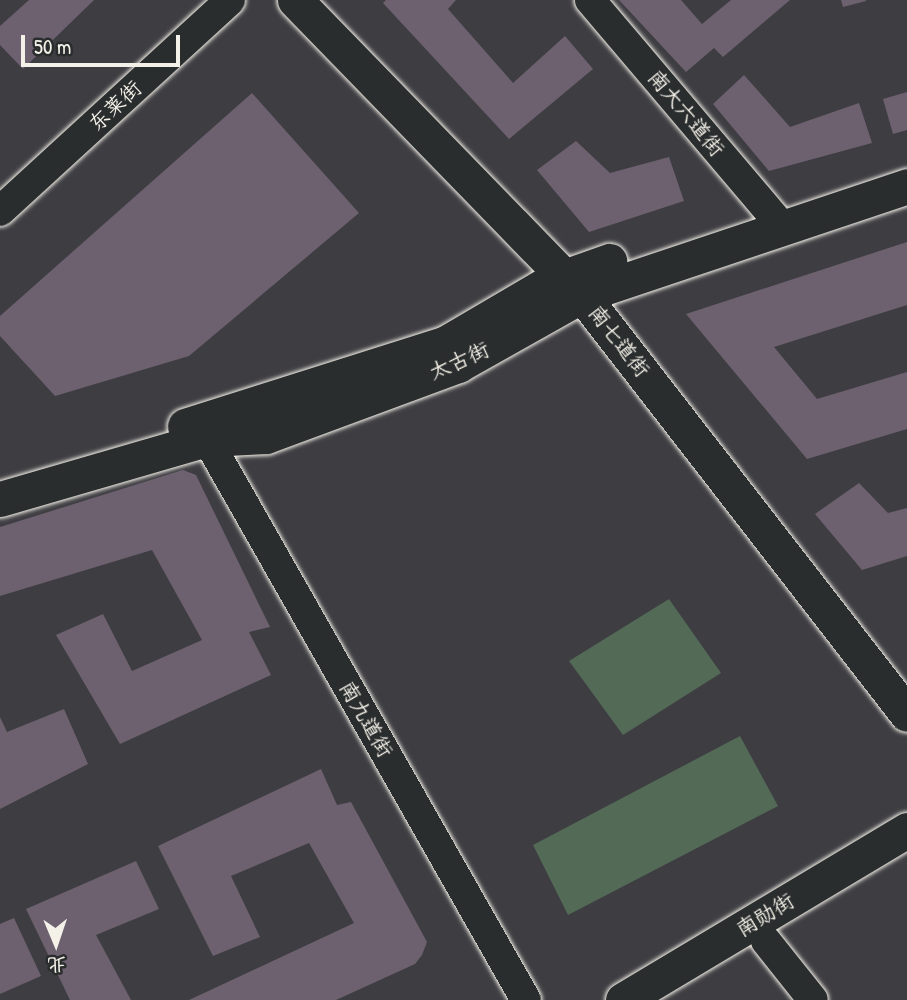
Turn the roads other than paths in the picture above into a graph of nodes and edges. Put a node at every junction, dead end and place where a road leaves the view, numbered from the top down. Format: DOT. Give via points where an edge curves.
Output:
graph roads {
  1 [pos="230,0"];
  2 [pos="295,0"];
  3 [pos="590,0"];
  4 [pos="907,168"];
  5 [pos="907,186"];
  6 [pos="0,211"];
  7 [pos="776,218"];
  8 [pos="574,286"];
  9 [pos="207,439"];
  10 [pos="0,479"];
  11 [pos="0,499"];
  12 [pos="907,714"];
  13 [pos="907,830"];
  14 [pos="907,856"];
  15 [pos="766,941"];
  16 [pos="526,1000"];
  17 [pos="623,1000"];
  18 [pos="661,1000"];
  19 [pos="813,1000"];
  1 -- 6 [label="street, 东莱街"];
  2 -- 8 [label="main road, 南七道街"];
  3 -- 7 [label="street, 南大六道街"];
  4 -- 7 [label="main road, 太古街"];
  5 -- 7 [label="main road, 太古街"];
  7 -- 8 [label="main road, 太古街"];
  8 -- 9 [label="main road, 太古街" via="458,365 266,436"];
  8 -- 10 [label="main road, 太古街" via="446,343 256,406"];
  8 -- 12 [label="main road, 南七道街"];
  9 -- 11 [label="main road, 太古街"];
  9 -- 16 [label="street, 南九道街"];
  13 -- 17 [label="main road, 南勋街"];
  14 -- 15 [label="main road, 南勋街"];
  15 -- 18 [label="main road, 南勋街"];
  15 -- 19 [label="street"];
}
